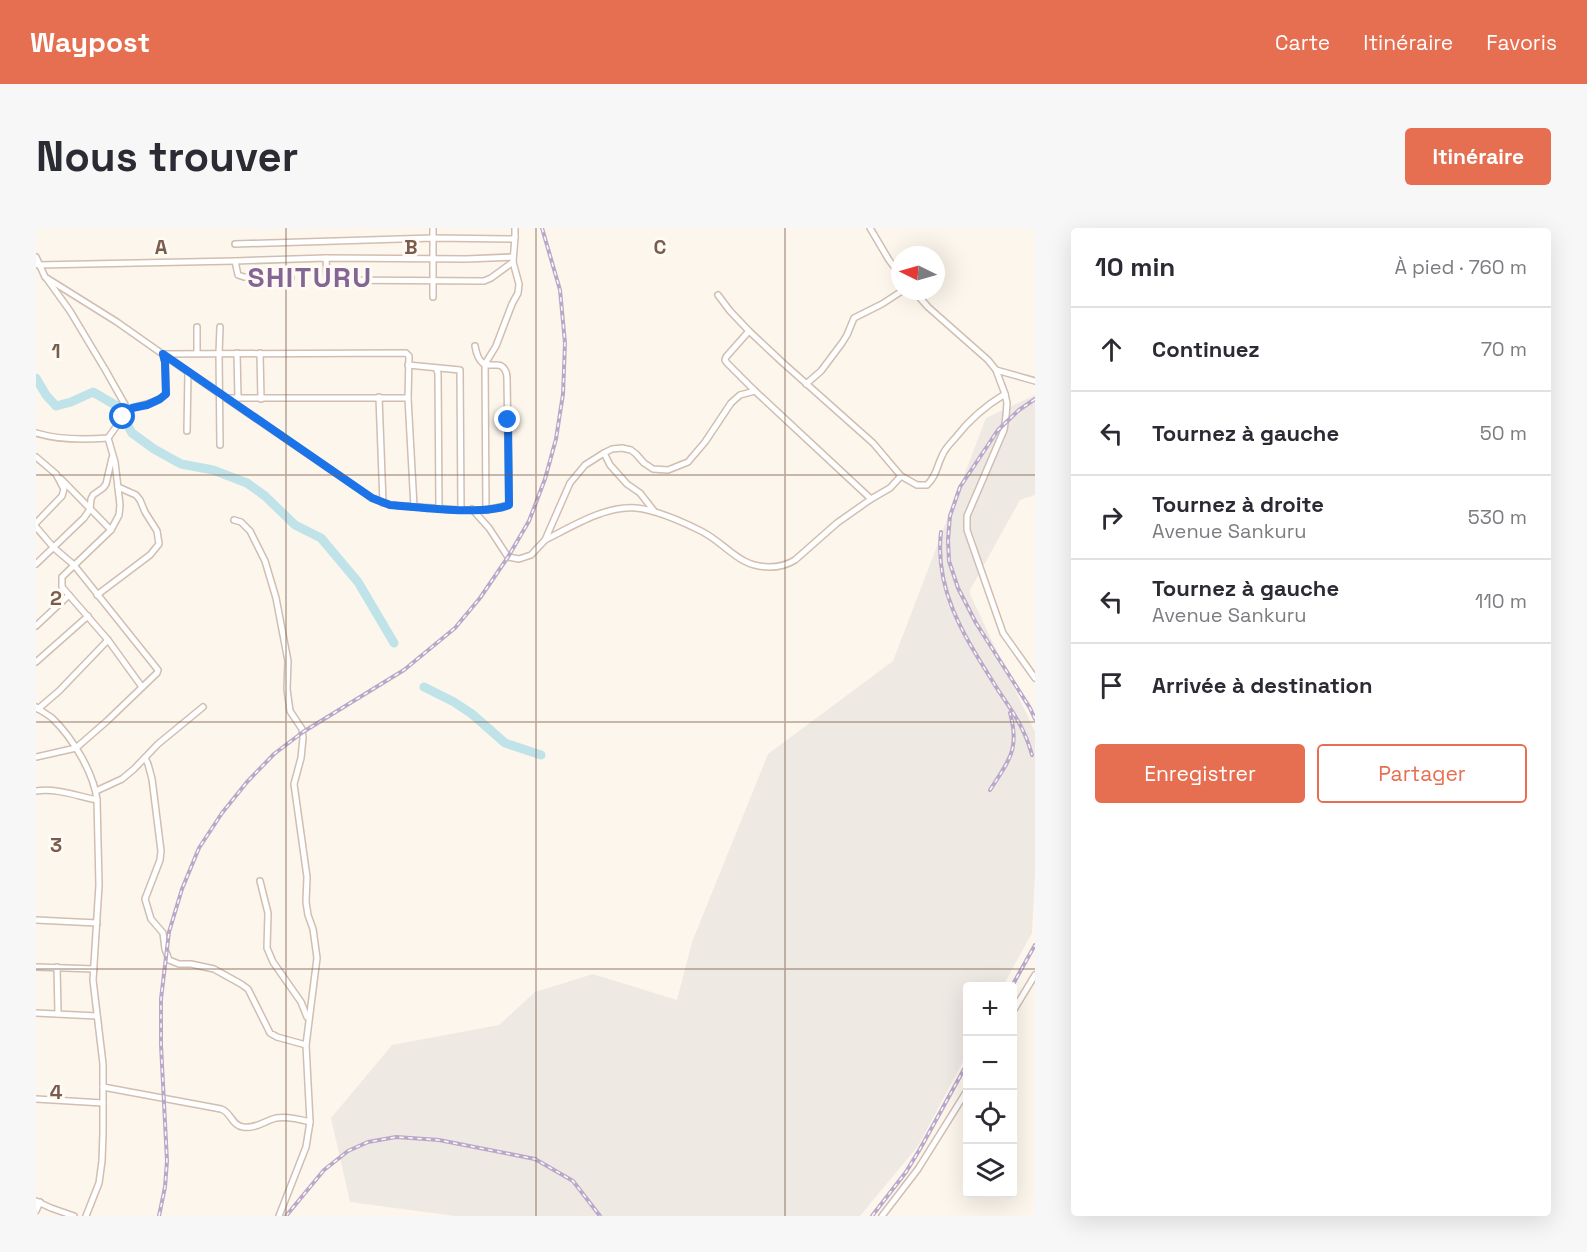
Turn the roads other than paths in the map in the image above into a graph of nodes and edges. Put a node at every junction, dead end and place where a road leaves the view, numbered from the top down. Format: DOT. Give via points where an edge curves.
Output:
graph roads {
  1 [pos="433,228"];
  2 [pos="515,228"];
  3 [pos="870,228"];
  4 [pos="515,237"];
  5 [pos="433,238"];
  6 [pos="235,244"];
  7 [pos="36,257"];
  8 [pos="326,258"];
  9 [pos="434,259"];
  10 [pos="513,260"];
  11 [pos="234,261"];
  12 [pos="891,263"];
  13 [pos="39,265"];
  14 [pos="45,277"];
  15 [pos="291,278"];
  16 [pos="434,282"];
  17 [pos="718,295"];
  18 [pos="433,297"];
  19 [pos="891,298"];
  20 [pos="922,300"];
  21 [pos="198,327"];
  22 [pos="220,327"];
  23 [pos="749,330"];
  24 [pos="475,346"];
  25 [pos="197,353"];
  26 [pos="237,353"];
  27 [pos="260,353"];
  28 [pos="163,354"];
  29 [pos="219,354"];
  30 [pos="484,364"];
  31 [pos="408,365"];
  32 [pos="436,368"];
  33 [pos="996,370"];
  34 [pos="188,372"];
  35 [pos="1035,381"];
  36 [pos="806,384"];
  37 [pos="755,391"];
  38 [pos="219,393"];
  39 [pos="1005,394"];
  40 [pos="379,397"];
  41 [pos="226,398"];
  42 [pos="238,398"];
  43 [pos="408,398"];
  44 [pos="261,399"];
  45 [pos="128,410"];
  46 [pos="187,431"];
  47 [pos="36,433"];
  48 [pos="108,438"];
  49 [pos="220,445"];
  50 [pos="111,446"];
  51 [pos="604,453"];
  52 [pos="36,457"];
  53 [pos="56,474"];
  54 [pos="901,476"];
  55 [pos="118,487"];
  56 [pos="871,499"];
  57 [pos="383,503"];
  58 [pos="414,507"];
  59 [pos="439,508"];
  60 [pos="90,509"];
  61 [pos="472,509"];
  62 [pos="461,510"];
  63 [pos="486,510"];
  64 [pos="654,511"];
  65 [pos="234,520"];
  66 [pos="36,525"];
  67 [pos="111,530"];
  68 [pos="545,540"];
  69 [pos="54,548"];
  70 [pos="36,564"];
  71 [pos="74,566"];
  72 [pos="69,595"];
  73 [pos="98,595"];
  74 [pos="88,616"];
  75 [pos="36,626"];
  76 [pos="108,640"];
  77 [pos="36,662"];
  78 [pos="1035,678"];
  79 [pos="142,687"];
  80 [pos="203,707"];
  81 [pos="37,708"];
  82 [pos="76,747"];
  83 [pos="36,757"];
  84 [pos="145,758"];
  85 [pos="36,791"];
  86 [pos="96,791"];
  87 [pos="97,800"];
  88 [pos="260,881"];
  89 [pos="36,920"];
  90 [pos="97,923"];
  91 [pos="36,967"];
  92 [pos="57,967"];
  93 [pos="94,969"];
  94 [pos="1035,975"];
  95 [pos="1017,1005"];
  96 [pos="36,1013"];
  97 [pos="58,1014"];
  98 [pos="97,1016"];
  99 [pos="308,1018"];
  100 [pos="306,1044"];
  101 [pos="103,1087"];
  102 [pos="967,1090"];
  103 [pos="36,1100"];
  104 [pos="104,1103"];
  105 [pos="310,1122"];
  106 [pos="38,1201"];
  107 [pos="36,1211"];
  108 [pos="74,1216"];
  109 [pos="86,1216"];
  110 [pos="279,1216"];
  111 [pos="882,1216"];
  1 -- 5 [label="street"];
  2 -- 4 [label="street"];
  3 -- 12 [label="street"];
  4 -- 5 [label="street"];
  4 -- 10 [label="street"];
  5 -- 6 [label="street"];
  5 -- 9 [label="street"];
  7 -- 13 [label="street"];
  8 -- 9 [label="street"];
  8 -- 11 [label="street"];
  8 -- 16 [label="street" via="329,280"];
  9 -- 10 [label="street"];
  9 -- 16 [label="street"];
  10 -- 16 [label="street" via="484,281"];
  10 -- 30 [label="street" via="518,293 496,346"];
  11 -- 13 [label="street"];
  11 -- 15 [label="street" via="238,276"];
  13 -- 14 [label="street"];
  14 -- 28 [label="street"];
  14 -- 45 [label="street" via="70,311"];
  16 -- 18 [label="street"];
  17 -- 23 [label="street"];
  19 -- 36 [label="street" via="854,318 842,343"];
  20 -- 33 [label="street"];
  21 -- 25 [label="street"];
  22 -- 29 [label="street"];
  23 -- 36 [label="street"];
  23 -- 37 [label="street" via="725,360"];
  24 -- 30 [label="street" via="478,360"];
  25 -- 28 [label="street"];
  25 -- 29 [label="street"];
  26 -- 27 [label="street"];
  26 -- 29 [label="street"];
  26 -- 42 [label="street"];
  27 -- 31 [label="street" via="406,353"];
  27 -- 44 [label="street"];
  28 -- 34 [label="street"];
  28 -- 45 [label="street" via="166,394"];
  29 -- 38 [label="street"];
  30 -- 63 [label="street"];
  30 -- 63 [label="street" via="503,366 506,370 510,501 506,507"];
  31 -- 32 [label="street"];
  31 -- 43 [label="street"];
  32 -- 59 [label="street"];
  32 -- 62 [label="street" via="458,369 461,374"];
  33 -- 35 [label="street"];
  33 -- 39 [label="street"];
  34 -- 38 [label="street"];
  34 -- 46 [label="street"];
  36 -- 54 [label="street" via="873,443"];
  37 -- 51 [label="street" via="730,403 688,462 668,470 653,470 631,450 612,449"];
  37 -- 56 [label="street"];
  38 -- 41 [label="street"];
  38 -- 49 [label="street"];
  39 -- 54 [label="street" via="965,425 946,448 935,477 927,485 917,485"];
  39 -- 78 [label="street" via="1004,430 967,516 967,530 1003,633"];
  40 -- 43 [label="street"];
  40 -- 44 [label="street"];
  40 -- 57 [label="street"];
  41 -- 42 [label="street"];
  41 -- 57 [label="street"];
  42 -- 44 [label="street"];
  43 -- 58 [label="street"];
  45 -- 48 [label="street"];
  47 -- 48 [label="street" via="73,439"];
  48 -- 50 [label="street"];
  50 -- 55 [label="street"];
  50 -- 60 [label="street" via="111,465 104,488 93,495"];
  51 -- 64 [label="street" via="610,465"];
  51 -- 68 [label="street" via="585,465 570,483"];
  52 -- 53 [label="street"];
  53 -- 60 [label="street"];
  53 -- 66 [label="street" via="64,489 62,496"];
  54 -- 56 [label="street"];
  55 -- 67 [label="street" via="119,515"];
  55 -- 73 [label="street" via="140,500 157,531 159,544"];
  56 -- 64 [label="street" via="781,567 748,564 703,532"];
  57 -- 58 [label="street"];
  58 -- 59 [label="street"];
  59 -- 62 [label="street"];
  60 -- 67 [label="street"];
  60 -- 69 [label="street"];
  61 -- 62 [label="street"];
  61 -- 63 [label="street"];
  61 -- 68 [label="street" via="508,557 531,555"];
  64 -- 68 [label="street" via="616,510"];
  65 -- 99 [label="street" via="250,531 265,561 288,661 286,689 290,711 303,732 294,790 308,877 306,902 317,958"];
  66 -- 69 [label="street"];
  67 -- 71 [label="street"];
  69 -- 70 [label="street"];
  69 -- 71 [label="street"];
  71 -- 72 [label="street" via="62,576 62,587"];
  71 -- 73 [label="street"];
  72 -- 74 [label="street"];
  72 -- 75 [label="street"];
  73 -- 79 [label="street" via="158,670"];
  74 -- 76 [label="street"];
  74 -- 77 [label="street"];
  76 -- 79 [label="street"];
  76 -- 81 [label="street"];
  79 -- 82 [label="street"];
  80 -- 84 [label="street"];
  81 -- 82 [label="street" via="61,727"];
  82 -- 83 [label="street"];
  82 -- 86 [label="street"];
  84 -- 86 [label="street" via="122,779"];
  84 -- 100 [label="street" via="152,779 161,850 145,898 151,919 164,933 167,957 179,964 214,969 241,984 248,989 270,1033"];
  85 -- 87 [label="street"];
  86 -- 87 [label="street"];
  87 -- 90 [label="street"];
  88 -- 99 [label="street" via="268,913 267,948"];
  89 -- 90 [label="street"];
  90 -- 93 [label="street"];
  91 -- 92 [label="street"];
  92 -- 93 [label="street"];
  92 -- 97 [label="street"];
  93 -- 98 [label="street"];
  94 -- 95 [label="street"];
  96 -- 97 [label="street"];
  97 -- 98 [label="street"];
  98 -- 101 [label="street"];
  99 -- 100 [label="street"];
  100 -- 105 [label="street"];
  101 -- 104 [label="street"];
  101 -- 105 [label="street" via="215,1107 227,1111 236,1125 243,1127 276,1118"];
  102 -- 111 [label="street" via="918,1169"];
  103 -- 104 [label="street"];
  104 -- 109 [label="street" via="99,1183"];
  105 -- 110 [label="street" via="306,1147"];
  106 -- 107 [label="street"];
  106 -- 108 [label="street"];
}
